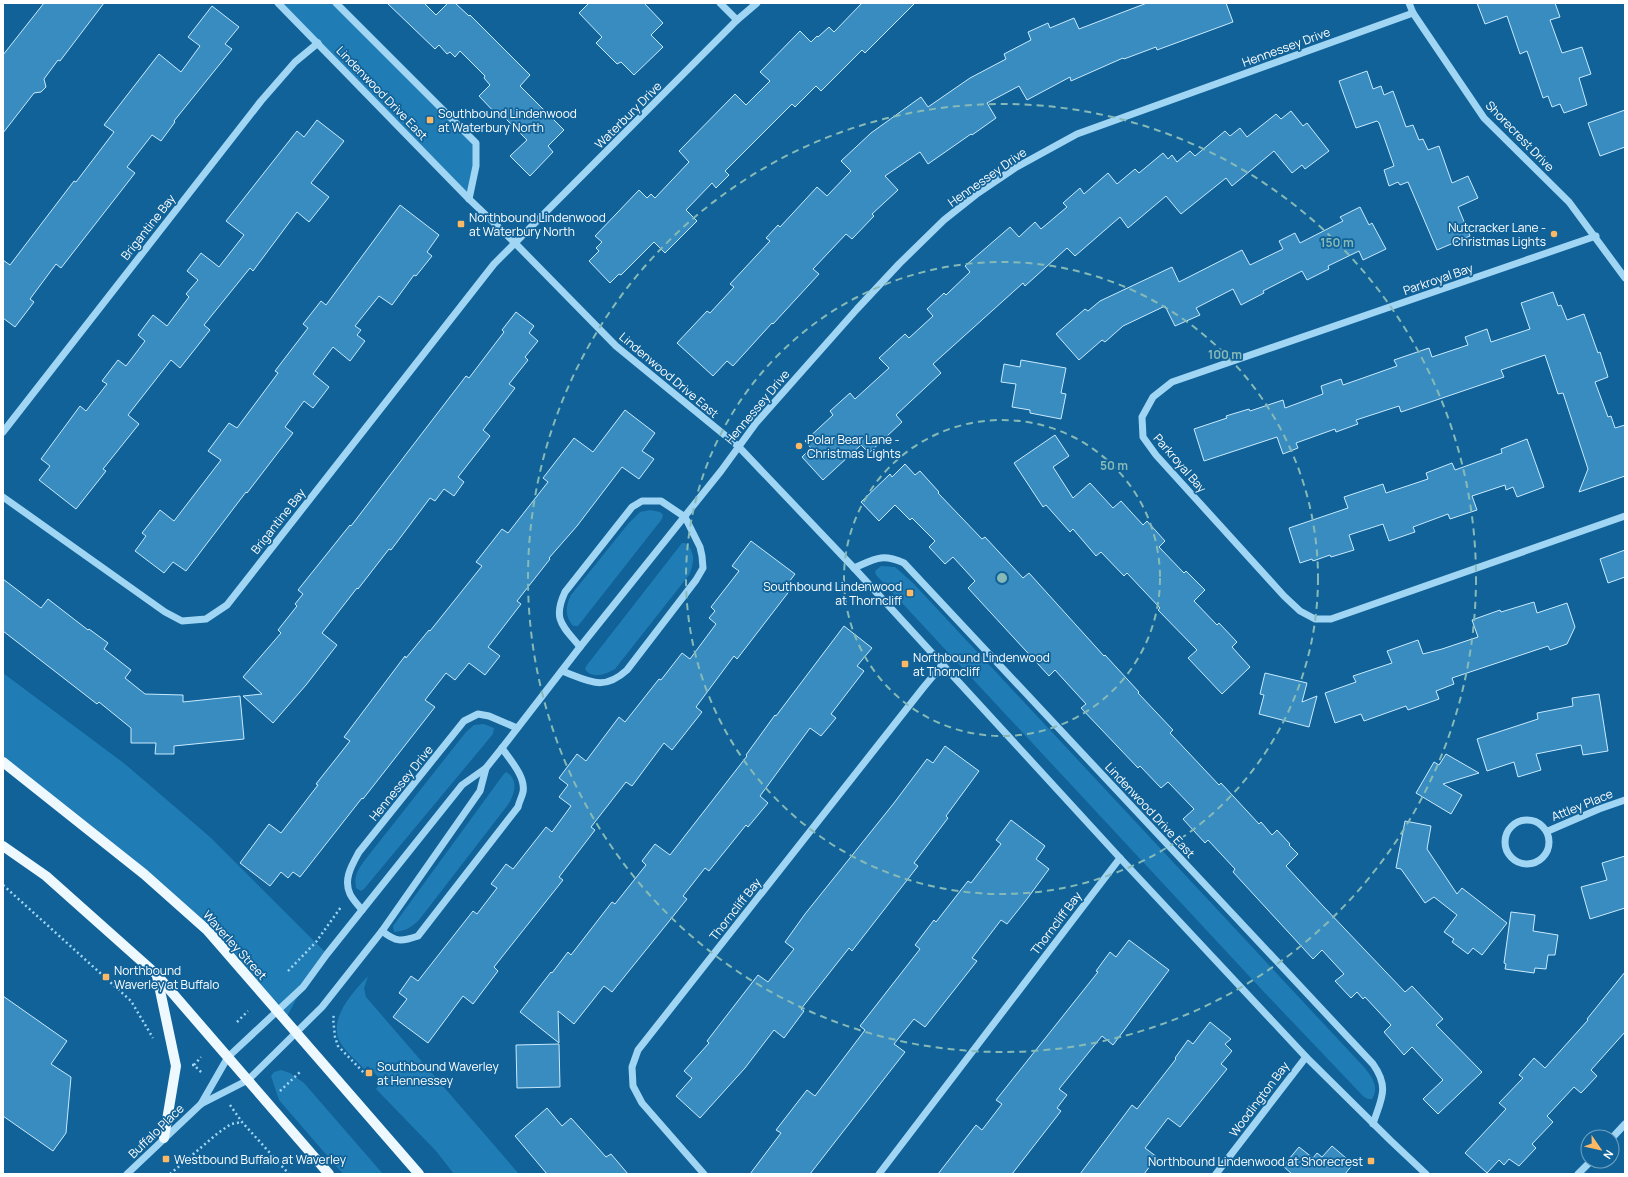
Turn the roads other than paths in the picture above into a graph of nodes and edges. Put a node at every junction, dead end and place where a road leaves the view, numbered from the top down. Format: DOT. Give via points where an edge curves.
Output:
graph roads {
  1 [pos="278,3"];
  2 [pos="336,3"];
  3 [pos="720,3"];
  4 [pos="757,3"];
  5 [pos="1409,3"];
  6 [pos="1412,13"];
  7 [pos="737,20"];
  8 [pos="318,43"];
  9 [pos="469,199"];
  10 [pos="1596,236"];
  11 [pos="515,243"];
  12 [pos="1625,278"];
  13 [pos="3,432"];
  14 [pos="738,446"];
  15 [pos="3,497"];
  16 [pos="1625,516"];
  17 [pos="685,517"];
  18 [pos="854,568"];
  19 [pos="580,647"];
  20 [pos="943,664"];
  21 [pos="562,671"];
  22 [pos="517,728"];
  23 [pos="502,748"];
  24 [pos="3,762"];
  25 [pos="486,768"];
  26 [pos="1625,800"];
  27 [pos="1548,832"];
  28 [pos="3,846"];
  29 [pos="1120,858"];
  30 [pos="362,910"];
  31 [pos="382,931"];
  32 [pos="156,974"];
  33 [pos="277,1011"];
  34 [pos="296,1033"];
  35 [pos="228,1057"];
  36 [pos="1306,1057"];
  37 [pos="248,1080"];
  38 [pos="200,1104"];
  39 [pos="1373,1124"];
  40 [pos="164,1138"];
  41 [pos="127,1174"];
  42 [pos="329,1174"];
  43 [pos="419,1174"];
  44 [pos="704,1174"];
  45 [pos="879,1174"];
  46 [pos="1216,1174"];
  47 [pos="1426,1174"];
  1 -- 8 [label="street, Lindenwood Drive East"];
  2 -- 9 [label="street" via="476,143 476,166"];
  3 -- 7 [label="street"];
  4 -- 7 [label="street, Waterbury Drive"];
  5 -- 6 [label="street, Shorecrest Drive"];
  6 -- 10 [label="street, Shorecrest Drive" via="1484,118 1569,202"];
  6 -- 14 [label="street, Hennessey Drive" via="1077,134 1015,168 944,220 899,264 857,308"];
  7 -- 11 [label="street, Waterbury Drive"];
  8 -- 9 [label="street, Lindenwood Drive East"];
  8 -- 13 [label="street, Brigantine Bay" via="294,62 261,101"];
  9 -- 11 [label="street, Lindenwood Drive East"];
  10 -- 12 [label="street, Shorecrest Drive"];
  10 -- 16 [label="street, Parkroyal Bay" via="1172,382 1153,397 1142,417 1143,437 1156,455 1284,596 1300,611 1315,619 1331,619"];
  11 -- 14 [label="street, Lindenwood Drive East" via="616,346"];
  11 -- 15 [label="street, Brigantine Bay" via="494,264 227,605 206,619 182,621 165,612"];
  14 -- 17 [label="street, Hennessey Drive"];
  14 -- 18 [label="street, Lindenwood Drive East"];
  17 -- 19 [label="street, Hennessey Drive"];
  17 -- 19 [label="street" via="661,501 642,501 632,507 565,592 559,604 561,624"];
  17 -- 21 [label="street" via="700,547 702,568 696,580 627,670 608,683 592,683"];
  18 -- 20 [label="street, Lindenwood Drive East"];
  18 -- 39 [label="street, Lindenwood Drive East" via="878,557 892,558 904,563 1362,1053 1381,1075 1383,1087"];
  19 -- 21 [label="street, Hennessey Drive"];
  20 -- 29 [label="street, Lindenwood Drive East"];
  20 -- 44 [label="street, Thorncliff Bay" via="638,1050 632,1067 633,1086 642,1103"];
  21 -- 22 [label="street, Hennessey Drive"];
  22 -- 23 [label="street, Hennessey Drive"];
  22 -- 30 [label="street, Hennessey Drive" via="478,714 464,721 359,852 349,870 350,894"];
  23 -- 25 [label="street, Hennessey Drive"];
  23 -- 31 [label="street" via="523,784 518,807 418,936 405,940 392,939"];
  24 -- 33 [label="main road, Waverley Street" via="144,874 207,930"];
  25 -- 30 [label="street, Hennessey Drive" via="462,786"];
  25 -- 31 [label="street, Hennessey Drive" via="480,791"];
  26 -- 27 [label="street, Attley Place"];
  27 -- 27 [label="street, Attley Place" via="1534,821 1526,820 1514,824 1505,836 1508,854 1513,860 1532,864 1539,860 1548,848"];
  28 -- 32 [label="main road" via="46,876"];
  29 -- 36 [label="street, Lindenwood Drive East"];
  29 -- 45 [label="street, Thorncliff Bay"];
  30 -- 33 [label="street, Hennessey Drive" via="303,987"];
  31 -- 34 [label="street, Hennessey Drive" via="322,1007"];
  32 -- 35 [label="main road"];
  32 -- 40 [label="main road" via="176,1066"];
  33 -- 34 [label="main road, Waverley Street"];
  33 -- 35 [label="street, Hennessey Drive"];
  34 -- 37 [label="street, Hennessey Drive"];
  34 -- 43 [label="main road, Waverley Street"];
  35 -- 37 [label="main road"];
  35 -- 38 [label="street, Buffalo Place"];
  36 -- 39 [label="street, Lindenwood Drive East"];
  36 -- 46 [label="street, Woodington Bay"];
  37 -- 38 [label="street, Buffalo Place"];
  37 -- 42 [label="main road"];
  38 -- 40 [label="street, Buffalo Place"];
  39 -- 47 [label="street, Lindenwood Drive East"];
  40 -- 41 [label="street, Buffalo Place"];
}
